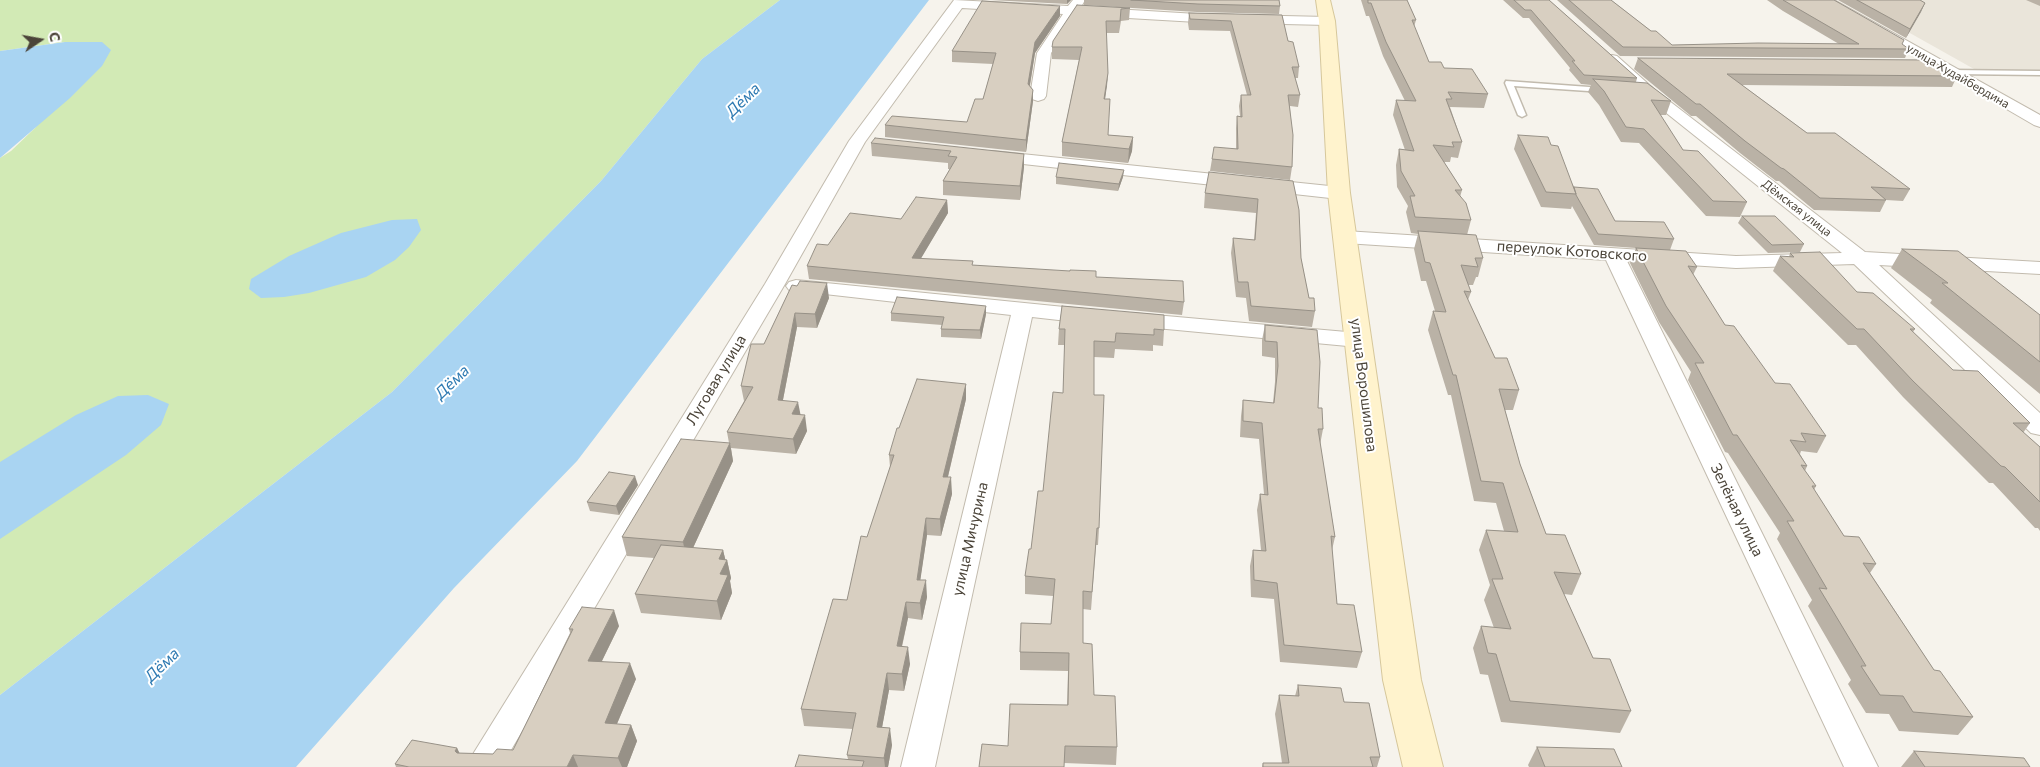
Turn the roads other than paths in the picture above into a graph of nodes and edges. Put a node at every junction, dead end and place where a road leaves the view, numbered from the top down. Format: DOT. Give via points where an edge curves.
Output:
graph roads {
  1 [pos="1825,0"];
  2 [pos="960,2"];
  3 [pos="1075,5"];
  4 [pos="1325,10"];
  5 [pos="1634,62"];
  6 [pos="1909,64"];
  7 [pos="1938,65"];
  8 [pos="1953,72"];
  9 [pos="2040,73"];
  10 [pos="1612,90"];
  11 [pos="1038,96"];
  12 [pos="1522,115"];
  13 [pos="2040,122"];
  14 [pos="975,154"];
  15 [pos="1339,193"];
  16 [pos="1344,237"];
  17 [pos="1613,253"];
  18 [pos="1860,258"];
  19 [pos="2040,268"];
  20 [pos="775,284"];
  21 [pos="1023,310"];
  22 [pos="1358,340"];
  23 [pos="2040,427"];
  24 [pos="482,767"];
  25 [pos="918,767"];
  26 [pos="1423,767"];
  27 [pos="1861,767"];
  1 -- 7 [label="street, улица Худайбердина"];
  2 -- 3 [label="street"];
  2 -- 20 [label="street, Луговая улица"];
  3 -- 4 [label="street" via="1197,18"];
  3 -- 11 [label="street" via="1044,53"];
  4 -- 15 [label="street, улица Ворошилова"];
  5 -- 18 [label="street, Дёмская улица" via="1608,55 1645,93"];
  6 -- 7 [label="street"];
  7 -- 8 [label="street, улица Худайбердина"];
  8 -- 9 [label="lane"];
  8 -- 13 [label="street, улица Худайбердина"];
  10 -- 12 [label="lane" via="1509,83"];
  14 -- 15 [label="street"];
  15 -- 16 [label="street, улица Ворошилова"];
  16 -- 17 [label="street, переулок Котовского"];
  16 -- 22 [label="street, улица Ворошилова"];
  17 -- 18 [label="street, переулок Котовского" via="1736,262"];
  17 -- 27 [label="street, Зелёная улица"];
  18 -- 19 [label="street, переулок Котовского"];
  18 -- 23 [label="street, Дёмская улица"];
  20 -- 21 [label="street"];
  20 -- 24 [label="street, Луговая улица"];
  21 -- 22 [label="street"];
  21 -- 25 [label="street, улица Мичурина"];
  22 -- 26 [label="street, улица Ворошилова" via="1402,680"];
}
